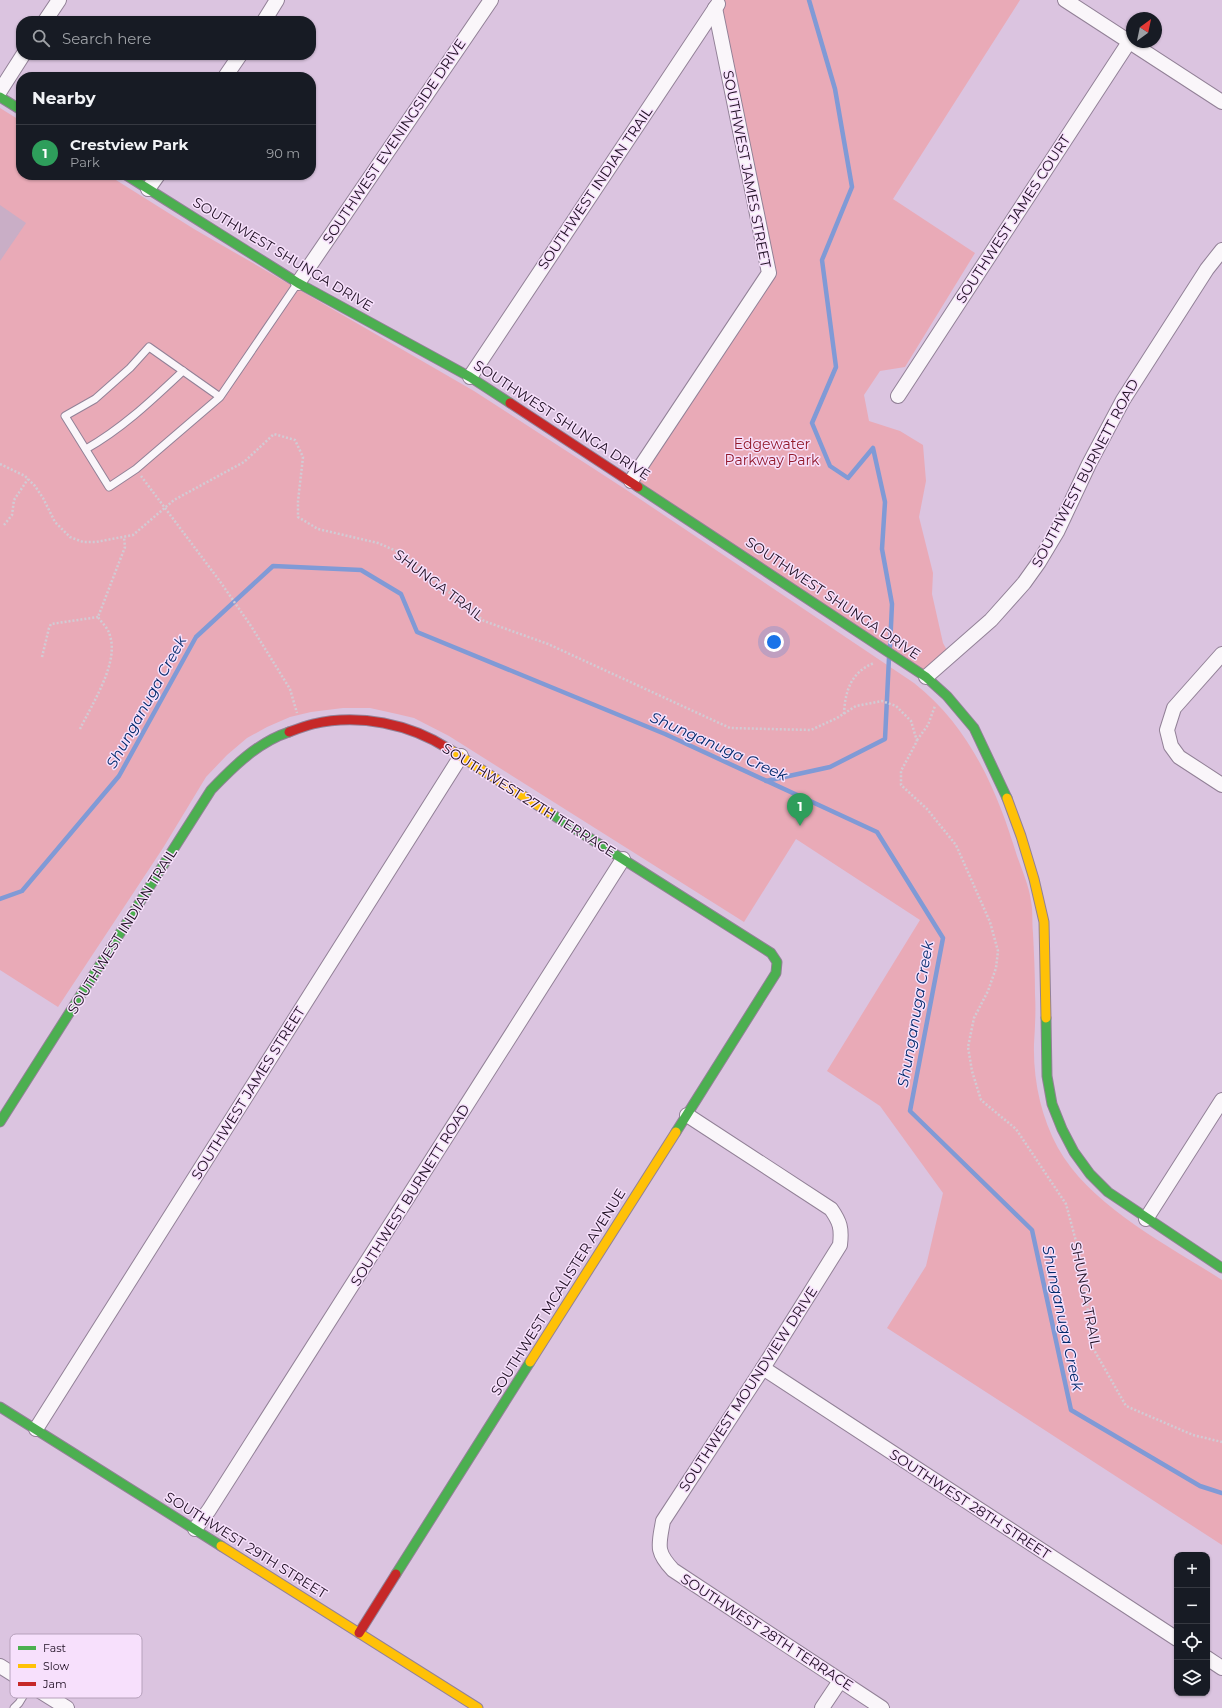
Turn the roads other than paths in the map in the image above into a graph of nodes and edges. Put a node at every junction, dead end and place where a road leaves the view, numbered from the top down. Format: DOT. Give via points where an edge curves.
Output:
graph roads {
  1 [pos="59,0"];
  2 [pos="277,0"];
  3 [pos="490,0"];
  4 [pos="1065,0"];
  5 [pos="717,4"];
  6 [pos="48,16"];
  7 [pos="267,16"];
  8 [pos="1126,40"];
  9 [pos="1126,47"];
  10 [pos="1138,48"];
  11 [pos="20,60"];
  12 [pos="237,60"];
  13 [pos="228,72"];
  14 [pos="0,91"];
  15 [pos="0,97"];
  16 [pos="1222,102"];
  17 [pos="16,107"];
  18 [pos="134,180"];
  19 [pos="154,180"];
  20 [pos="148,189"];
  21 [pos="1222,250"];
  22 [pos="298,282"];
  23 [pos="184,371"];
  24 [pos="470,377"];
  25 [pos="898,396"];
  26 [pos="220,397"];
  27 [pos="86,449"];
  28 [pos="631,481"];
  29 [pos="1222,654"];
  30 [pos="926,677"];
  31 [pos="254,749"];
  32 [pos="461,756"];
  33 [pos="1222,785"];
  34 [pos="622,859"];
  35 [pos="778,965"];
  36 [pos="1222,1100"];
  37 [pos="4,1106"];
  38 [pos="687,1115"];
  39 [pos="0,1122"];
  40 [pos="1146,1219"];
  41 [pos="1222,1268"];
  42 [pos="763,1368"];
  43 [pos="0,1407"];
  44 [pos="36,1429"];
  45 [pos="195,1529"];
  46 [pos="659,1549"];
  47 [pos="359,1633"];
  48 [pos="1174,1637"];
  49 [pos="1210,1660"];
  50 [pos="0,1666"];
  51 [pos="1222,1668"];
  52 [pos="10,1672"];
  53 [pos="840,1681"];
  54 [pos="22,1698"];
  55 [pos="51,1704"];
  56 [pos="471,1706"];
  57 [pos="14,1708"];
  58 [pos="67,1708"];
  59 [pos="822,1708"];
  60 [pos="882,1708"];
  1 -- 6 [label="street"];
  2 -- 7 [label="street"];
  3 -- 22 [label="street, SOUTHWEST EVENINGSIDE DRIVE"];
  4 -- 8 [label="street"];
  5 -- 24 [label="street, SOUTHWEST INDIAN TRAIL"];
  5 -- 28 [label="street, SOUTHWEST JAMES STREET" via="768,273"];
  9 -- 25 [label="street, SOUTHWEST JAMES COURT"];
  10 -- 16 [label="street"];
  11 -- 14 [label="street"];
  12 -- 13 [label="street"];
  15 -- 17 [label="street"];
  18 -- 20 [label="street, SOUTHWEST SHUNGA DRIVE"];
  19 -- 20 [label="street"];
  20 -- 22 [label="street, SOUTHWEST SHUNGA DRIVE"];
  21 -- 30 [label="street, SOUTHWEST BURNETT ROAD" via="1202,276 1123,400 1040,562 996,615"];
  22 -- 24 [label="street, SOUTHWEST SHUNGA DRIVE"];
  22 -- 26 [label="lane"];
  23 -- 26 [label="lane"];
  23 -- 27 [label="lane" via="134,417"];
  23 -- 27 [label="lane" via="149,347 95,399 65,416"];
  24 -- 28 [label="street, SOUTHWEST SHUNGA DRIVE"];
  26 -- 27 [label="lane" via="136,469 109,487"];
  28 -- 30 [label="street, SOUTHWEST SHUNGA DRIVE"];
  29 -- 33 [label="street" via="1174,708 1167,730 1171,746 1179,757"];
  30 -- 40 [label="street, SOUTHWEST SHUNGA DRIVE" via="947,696 974,728 1005,794 1034,878 1044,922 1046,1076 1052,1104 1062,1129 1090,1174 1108,1192"];
  31 -- 32 [label="street, SOUTHWEST 27TH TERRACE" via="301,727 343,720 366,720 390,723 420,733"];
  31 -- 37 [label="street, SOUTHWEST INDIAN TRAIL" via="223,775 211,790"];
  32 -- 34 [label="street, SOUTHWEST 27TH TERRACE"];
  32 -- 44 [label="street, SOUTHWEST JAMES STREET"];
  34 -- 35 [label="street, SOUTHWEST 27TH TERRACE" via="771,953 777,959"];
  34 -- 45 [label="street, SOUTHWEST BURNETT ROAD"];
  35 -- 38 [label="street, SOUTHWEST MCALISTER AVENUE" via="776,973"];
  36 -- 40 [label="street"];
  37 -- 39 [label="street, SOUTHWEST INDIAN TRAIL"];
  38 -- 42 [label="street, SOUTHWEST MOUNDVIEW DRIVE" via="831,1209 838,1219 840,1245"];
  38 -- 47 [label="street, SOUTHWEST MCALISTER AVENUE"];
  40 -- 41 [label="street, SOUTHWEST SHUNGA DRIVE"];
  42 -- 46 [label="street, SOUTHWEST MOUNDVIEW DRIVE" via="662,1521"];
  42 -- 48 [label="street, SOUTHWEST 28TH STREET"];
  43 -- 44 [label="street, SOUTHWEST 29TH STREET"];
  44 -- 45 [label="street, SOUTHWEST 29TH STREET"];
  45 -- 47 [label="street, SOUTHWEST 29TH STREET"];
  46 -- 53 [label="street, SOUTHWEST 28TH TERRACE" via="664,1561 673,1570"];
  47 -- 56 [label="street, SOUTHWEST 29TH STREET"];
  49 -- 51 [label="street"];
  50 -- 52 [label="street"];
  53 -- 59 [label="street"];
  53 -- 60 [label="street, SOUTHWEST 28TH TERRACE"];
  54 -- 57 [label="lane"];
  55 -- 58 [label="street"];
}
